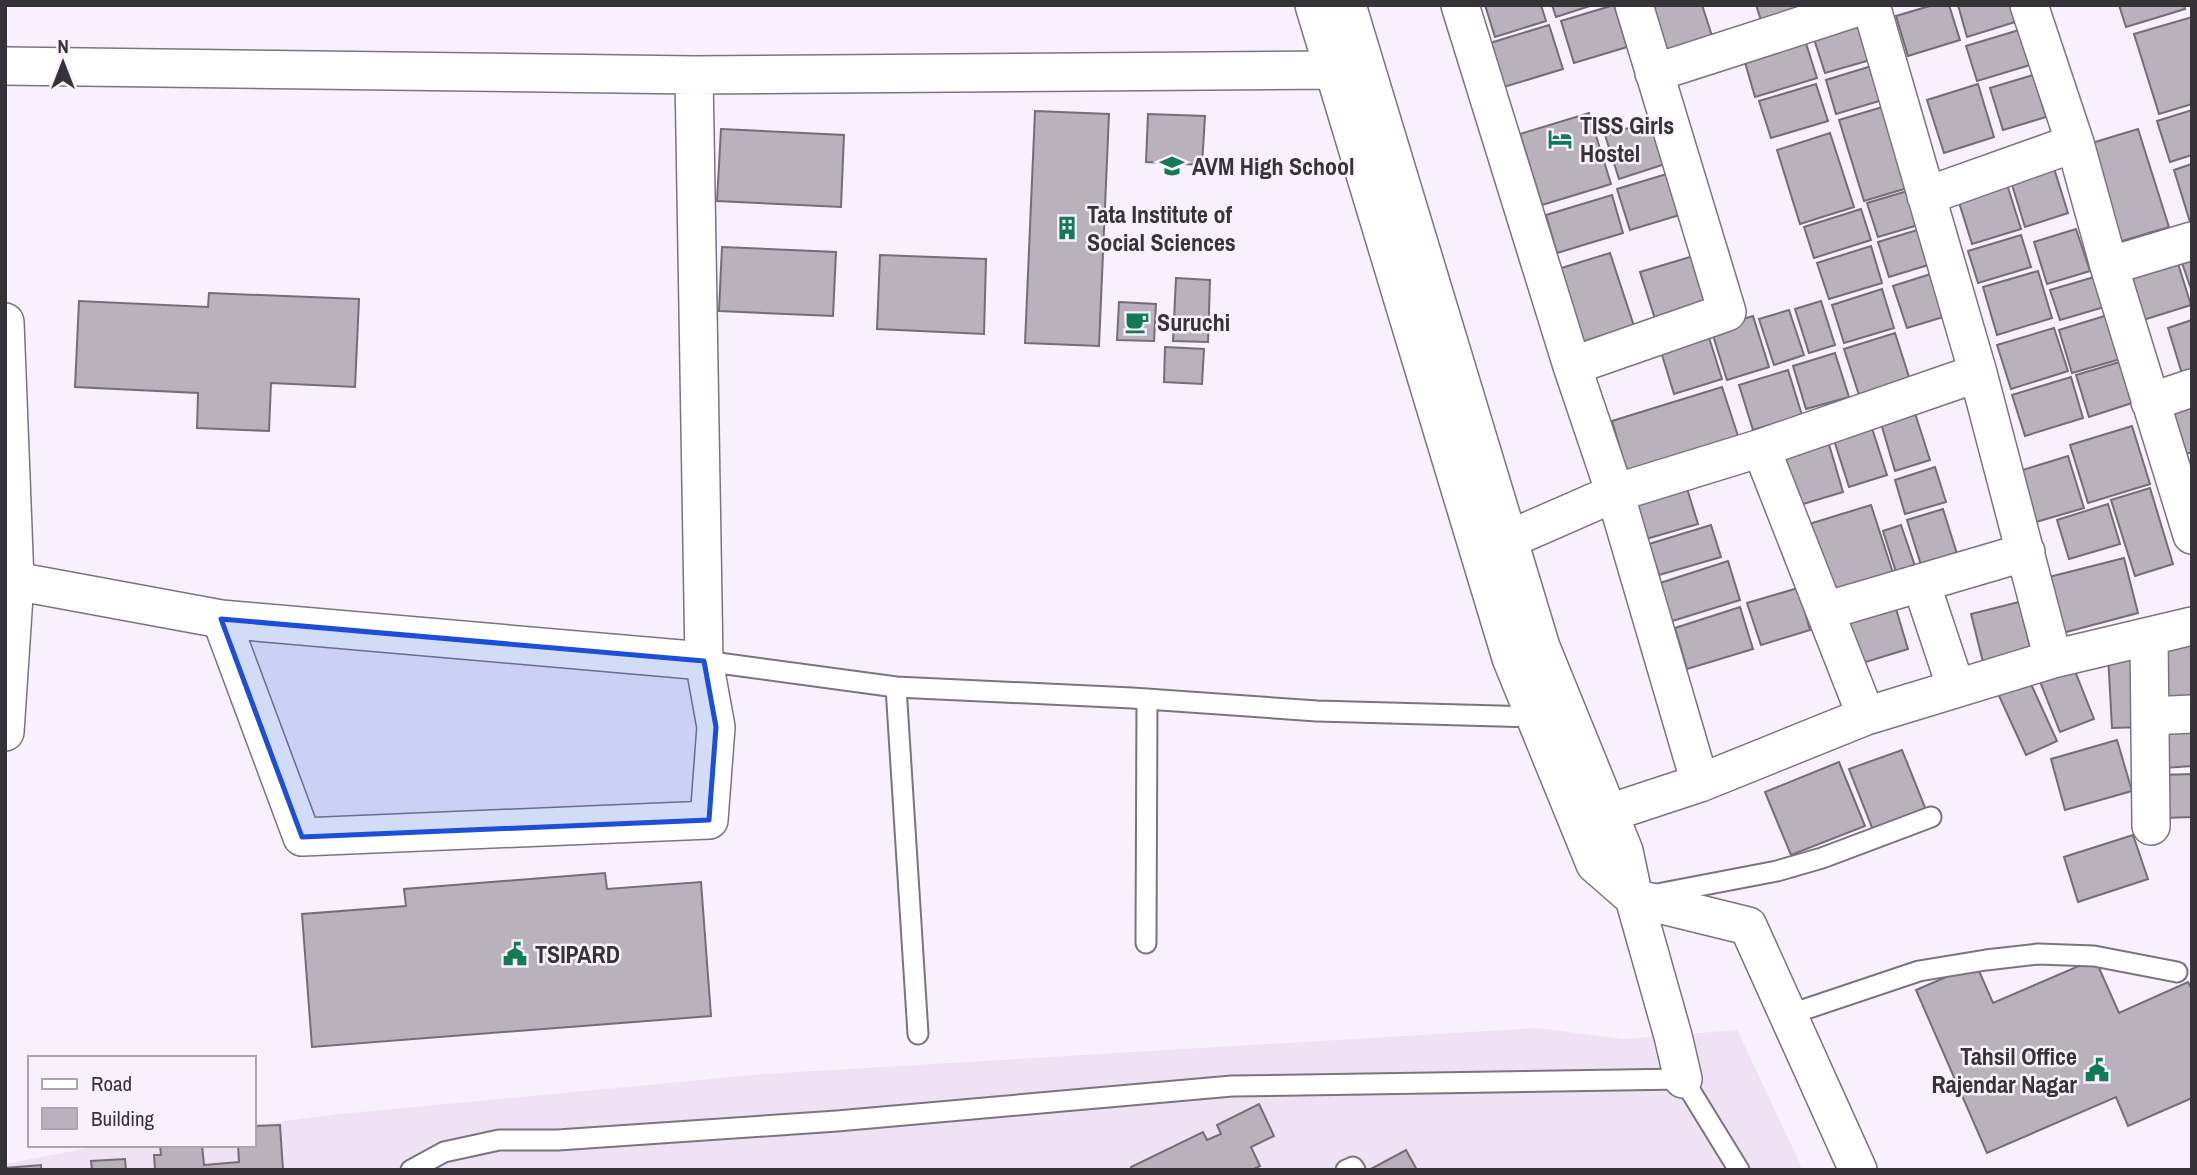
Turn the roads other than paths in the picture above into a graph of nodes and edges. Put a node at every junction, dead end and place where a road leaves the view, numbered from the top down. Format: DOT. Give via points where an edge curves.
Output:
graph roads {
  1 [pos="1460,5"];
  2 [pos="1634,5"];
  3 [pos="1865,5"];
  4 [pos="1871,5"];
  5 [pos="2029,5"];
  6 [pos="1344,7"];
  7 [pos="5,66"];
  8 [pos="1348,66"];
  9 [pos="1654,73"];
  10 [pos="694,75"];
  11 [pos="2075,143"];
  12 [pos="1926,196"];
  13 [pos="2192,241"];
  14 [pos="2109,266"];
  15 [pos="5,322"];
  16 [pos="1572,366"];
  17 [pos="1978,373"];
  18 [pos="2192,388"];
  19 [pos="2150,402"];
  20 [pos="1761,448"];
  21 [pos="1615,493"];
  22 [pos="2192,535"];
  23 [pos="1494,545"];
  24 [pos="2026,552"];
  25 [pos="15,581"];
  26 [pos="1920,583"];
  27 [pos="1825,611"];
  28 [pos="221,618"];
  29 [pos="2192,626"];
  30 [pos="2149,636"];
  31 [pos="2053,659"];
  32 [pos="704,661"];
  33 [pos="896,687"];
  34 [pos="1956,688"];
  35 [pos="1147,699"];
  36 [pos="2192,714"];
  37 [pos="1866,716"];
  38 [pos="2150,716"];
  39 [pos="1535,717"];
  40 [pos="5,732"];
  41 [pos="1700,783"];
  42 [pos="1609,813"];
  43 [pos="1931,817"];
  44 [pos="2151,826"];
  45 [pos="1634,898"];
  46 [pos="1146,943"];
  47 [pos="2177,972"];
  48 [pos="1788,1015"];
  49 [pos="918,1034"];
  50 [pos="1683,1080"];
  51 [pos="411,1170"];
  52 [pos="1346,1170"];
  53 [pos="1354,1170"];
  54 [pos="1740,1170"];
  55 [pos="1858,1170"];
  1 -- 16 [label="street"];
  2 -- 9 [label="street"];
  3 -- 9 [label="street"];
  4 -- 12 [label="street"];
  5 -- 11 [label="street"];
  6 -- 8 [label="street"];
  7 -- 10 [label="street"];
  8 -- 10 [label="street"];
  8 -- 23 [label="street"];
  9 -- 16 [label="street" via="1727,312"];
  10 -- 32 [label="street"];
  11 -- 12 [label="street"];
  11 -- 14 [label="street"];
  12 -- 17 [label="street"];
  13 -- 14 [label="street"];
  14 -- 19 [label="street"];
  15 -- 25 [label="street"];
  16 -- 21 [label="street"];
  17 -- 20 [label="street"];
  17 -- 24 [label="street"];
  18 -- 19 [label="street"];
  19 -- 22 [label="street"];
  20 -- 21 [label="street"];
  20 -- 27 [label="street"];
  21 -- 23 [label="street"];
  21 -- 41 [label="street"];
  23 -- 39 [label="street" via="1511,658"];
  23 -- 42 [label="street"];
  24 -- 26 [label="street"];
  24 -- 31 [label="street"];
  25 -- 28 [label="street"];
  25 -- 40 [label="street"];
  26 -- 27 [label="street"];
  26 -- 34 [label="street"];
  27 -- 37 [label="street"];
  28 -- 32 [label="street"];
  28 -- 32 [label="street" via="302,837 709,820 716,727"];
  29 -- 30 [label="street"];
  30 -- 31 [label="street"];
  30 -- 38 [label="street"];
  31 -- 34 [label="street"];
  32 -- 33 [label="lane"];
  33 -- 35 [label="lane"];
  33 -- 49 [label="lane"];
  34 -- 37 [label="street"];
  35 -- 39 [label="lane" via="1317,711"];
  35 -- 46 [label="lane"];
  36 -- 38 [label="street"];
  37 -- 41 [label="street"];
  38 -- 44 [label="street"];
  39 -- 45 [label="street" via="1595,864"];
  41 -- 42 [label="street"];
  42 -- 45 [label="street" via="1624,850"];
  43 -- 45 [label="lane" via="1777,871"];
  45 -- 48 [label="street" via="1748,926"];
  45 -- 50 [label="street"];
  47 -- 48 [label="lane" via="2094,956 2038,954 1919,971"];
  48 -- 55 [label="street"];
  50 -- 51 [label="lane" via="1232,1086 837,1121 499,1140 444,1152"];
  50 -- 54 [label="lane"];
  52 -- 53 [label="lane"];
}
